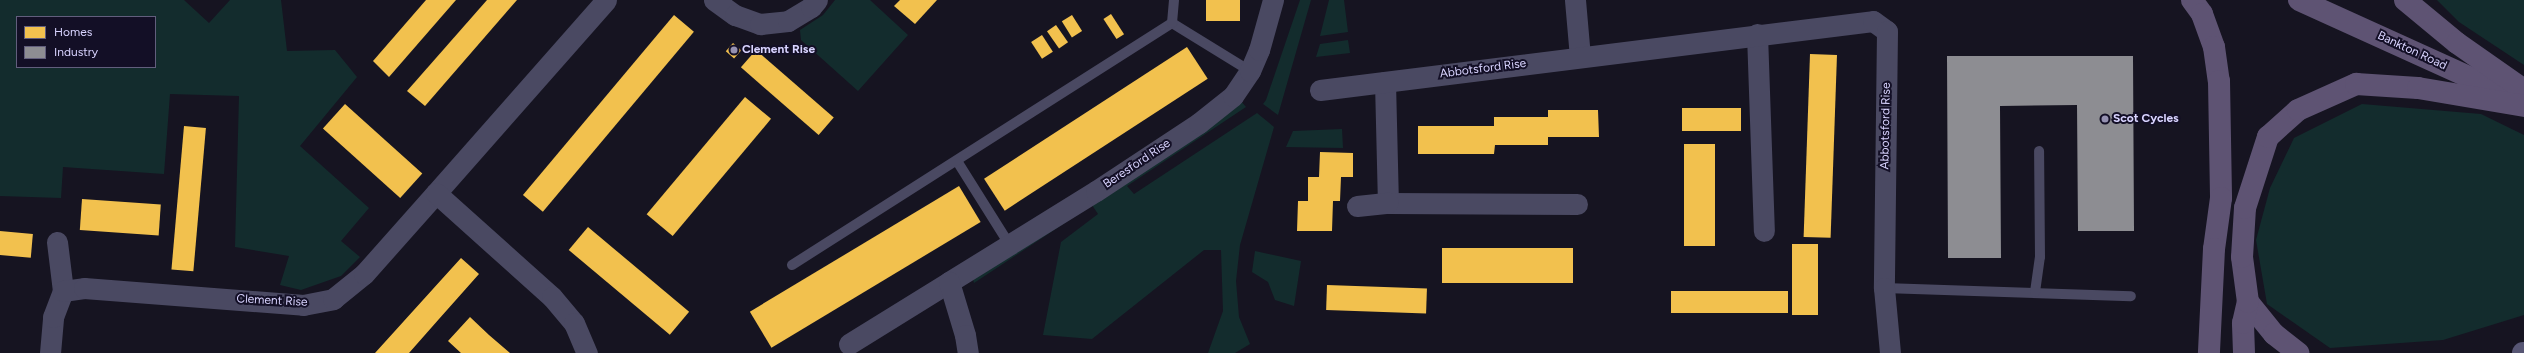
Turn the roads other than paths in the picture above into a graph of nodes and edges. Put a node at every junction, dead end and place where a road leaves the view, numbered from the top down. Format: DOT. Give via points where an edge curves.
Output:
graph roads {
  1 [pos="606,0"];
  2 [pos="714,0"];
  3 [pos="817,0"];
  4 [pos="1174,0"];
  5 [pos="1273,0"];
  6 [pos="1575,0"];
  7 [pos="2192,0"];
  8 [pos="2299,0"];
  9 [pos="2405,0"];
  10 [pos="1172,22"];
  11 [pos="1757,34"];
  12 [pos="1580,57"];
  13 [pos="1250,71"];
  14 [pos="1386,82"];
  15 [pos="1320,90"];
  16 [pos="2524,90"];
  17 [pos="2524,104"];
  18 [pos="2039,152"];
  19 [pos="957,162"];
  20 [pos="436,193"];
  21 [pos="1388,203"];
  22 [pos="1577,204"];
  23 [pos="1358,206"];
  24 [pos="1764,231"];
  25 [pos="57,242"];
  26 [pos="1009,244"];
  27 [pos="792,265"];
  28 [pos="949,282"];
  29 [pos="1884,288"];
  30 [pos="63,291"];
  31 [pos="2035,292"];
  32 [pos="2131,296"];
  33 [pos="2248,302"];
  34 [pos="849,344"];
  35 [pos="50,353"];
  36 [pos="587,353"];
  37 [pos="968,353"];
  38 [pos="1890,353"];
  39 [pos="2209,353"];
  40 [pos="2244,353"];
  41 [pos="2298,353"];
  1 -- 20 [label="street, Clement Rise"];
  2 -- 3 [label="street" via="735,15 760,24 788,21"];
  4 -- 10 [label="lane"];
  5 -- 13 [label="street, Beresford Rise" via="1260,50"];
  6 -- 12 [label="street"];
  7 -- 39 [label="main road" via="2202,14 2214,47 2219,81 2220,198 2214,249"];
  8 -- 17 [label="main road, Bankton Road"];
  9 -- 16 [label="main road" via="2457,43"];
  10 -- 13 [label="lane"];
  10 -- 19 [label="lane"];
  11 -- 12 [label="street, Abbotsford Rise"];
  11 -- 24 [label="street"];
  11 -- 29 [label="street, Abbotsford Rise" via="1873,21 1886,31"];
  12 -- 14 [label="street, Abbotsford Rise"];
  13 -- 26 [label="street, Beresford Rise" via="1233,96 1199,123 1096,191"];
  14 -- 15 [label="street, Abbotsford Rise"];
  14 -- 21 [label="street"];
  17 -- 33 [label="main road" via="2418,88 2356,84 2298,110 2268,137 2245,208 2242,258"];
  18 -- 31 [label="lane" via="2040,257"];
  19 -- 26 [label="lane"];
  19 -- 27 [label="lane"];
  20 -- 30 [label="street, Clement Rise" via="364,274 333,298 303,305 84,288"];
  20 -- 36 [label="street" via="552,297 574,323"];
  21 -- 22 [label="street"];
  21 -- 23 [label="street"];
  25 -- 30 [label="street"];
  26 -- 28 [label="street, Beresford Rise"];
  28 -- 34 [label="street, Beresford Rise"];
  28 -- 37 [label="street"];
  29 -- 31 [label="lane"];
  29 -- 38 [label="street, Abbotsford Rise"];
  30 -- 35 [label="street" via="53,317"];
  31 -- 32 [label="lane"];
  33 -- 40 [label="main road" via="2243,323"];
  33 -- 41 [label="main road" via="2274,334"];
}
